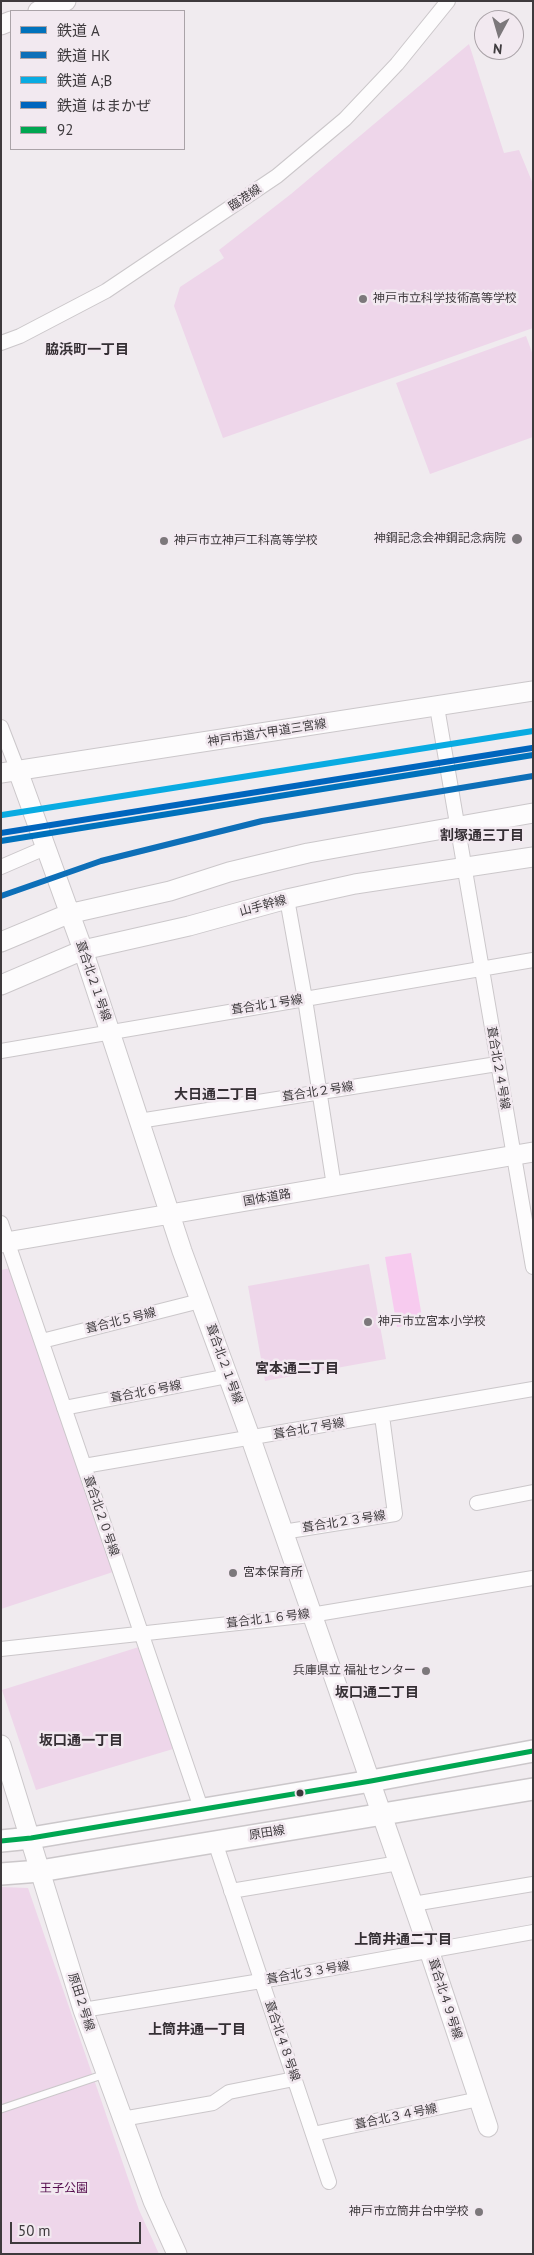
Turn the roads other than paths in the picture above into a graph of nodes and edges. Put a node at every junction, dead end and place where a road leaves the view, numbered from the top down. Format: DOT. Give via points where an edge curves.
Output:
graph roads {
  1 [pos="448,1"];
  2 [pos="1,343"];
  3 [pos="533,691"];
  4 [pos="437,707"];
  5 [pos="1,727"];
  6 [pos="10,772"];
  7 [pos="533,813"];
  8 [pos="457,826"];
  9 [pos="45,848"];
  10 [pos="533,857"];
  11 [pos="1,867"];
  12 [pos="465,869"];
  13 [pos="287,899"];
  14 [pos="68,914"];
  15 [pos="1,942"];
  16 [pos="83,950"];
  17 [pos="533,960"];
  18 [pos="481,970"];
  19 [pos="1,985"];
  20 [pos="305,999"];
  21 [pos="110,1031"];
  22 [pos="1,1051"];
  23 [pos="497,1064"];
  24 [pos="319,1092"];
  25 [pos="139,1121"];
  26 [pos="533,1152"];
  27 [pos="513,1155"];
  28 [pos="334,1186"];
  29 [pos="170,1215"];
  30 [pos="1,1223"];
  31 [pos="4,1242"];
  32 [pos="533,1267"];
  33 [pos="200,1301"];
  34 [pos="42,1341"];
  35 [pos="228,1376"];
  36 [pos="533,1389"];
  37 [pos="64,1408"];
  38 [pos="382,1416"];
  39 [pos="251,1439"];
  40 [pos="84,1466"];
  41 [pos="533,1492"];
  42 [pos="477,1503"];
  43 [pos="283,1532"];
  44 [pos="533,1578"];
  45 [pos="311,1615"];
  46 [pos="142,1634"];
  47 [pos="1,1649"];
  48 [pos="1,1744"];
  49 [pos="533,1751"];
  50 [pos="371,1781"];
  51 [pos="533,1789"];
  52 [pos="200,1808"];
  53 [pos="382,1814"];
  54 [pos="31,1838"];
  55 [pos="1,1841"];
  56 [pos="215,1842"];
  57 [pos="399,1863"];
  58 [pos="40,1871"];
  59 [pos="1,1874"];
  60 [pos="533,1884"];
  61 [pos="231,1891"];
  62 [pos="413,1904"];
  63 [pos="533,1932"];
  64 [pos="429,1950"];
  65 [pos="261,1981"];
  66 [pos="83,2010"];
  67 [pos="106,2074"];
  68 [pos="294,2079"];
  69 [pos="478,2099"];
  70 [pos="1,2109"];
  71 [pos="122,2119"];
  72 [pos="488,2127"];
  73 [pos="313,2134"];
  74 [pos="329,2182"];
  75 [pos="177,2254"];
  1 -- 2 [label="street, 臨港線" via="397,64 345,119 277,176 106,291"];
  3 -- 4 [label="street, 神戸市道六甲道三宮線"];
  4 -- 6 [label="street, 神戸市道六甲道三宮線"];
  4 -- 8 [label="street, 葺合北２４号線"];
  5 -- 6 [label="street"];
  6 -- 9 [label="street, 葺合北２１号線"];
  7 -- 8 [label="street"];
  8 -- 12 [label="street, 葺合北２４号線"];
  8 -- 14 [label="street" via="308,853 229,872 170,891"];
  9 -- 11 [label="street"];
  9 -- 14 [label="street, 葺合北２１号線"];
  10 -- 12 [label="street, 山手幹線"];
  12 -- 13 [label="street, 山手幹線" via="355,884"];
  12 -- 18 [label="street, 葺合北２４号線"];
  13 -- 16 [label="street, 山手幹線"];
  13 -- 20 [label="street"];
  14 -- 15 [label="street"];
  14 -- 16 [label="street, 葺合北２１号線"];
  16 -- 19 [label="street, 山手幹線"];
  16 -- 21 [label="street, 葺合北２１号線"];
  17 -- 18 [label="street, 葺合北１号線"];
  18 -- 20 [label="street, 葺合北１号線"];
  18 -- 23 [label="street, 葺合北２４号線"];
  20 -- 21 [label="street, 葺合北１号線"];
  20 -- 24 [label="street"];
  21 -- 22 [label="street, 葺合北１号線"];
  21 -- 25 [label="street, 葺合北２１号線"];
  23 -- 24 [label="street, 葺合北２号線"];
  23 -- 27 [label="street, 葺合北２４号線"];
  24 -- 25 [label="street, 葺合北２号線"];
  24 -- 28 [label="street"];
  25 -- 29 [label="street, 葺合北２１号線"];
  26 -- 27 [label="street, 国体道路"];
  27 -- 28 [label="street, 国体道路"];
  27 -- 32 [label="street, 葺合北２４号線"];
  28 -- 29 [label="street, 国体道路"];
  29 -- 31 [label="street, 国体道路"];
  29 -- 33 [label="street, 葺合北２１号線"];
  30 -- 31 [label="street, 葺合北２０号線"];
  31 -- 34 [label="street, 葺合北２０号線"];
  33 -- 34 [label="street, 葺合北５号線"];
  33 -- 35 [label="street, 葺合北２１号線"];
  34 -- 37 [label="street, 葺合北２０号線"];
  35 -- 37 [label="street, 葺合北６号線"];
  35 -- 39 [label="street, 葺合北２１号線"];
  36 -- 38 [label="street, 葺合北７号線"];
  37 -- 40 [label="street, 葺合北２０号線"];
  38 -- 39 [label="street, 葺合北７号線"];
  38 -- 43 [label="street, 葺合北２３号線" via="395,1514"];
  39 -- 40 [label="street, 葺合北７号線"];
  39 -- 43 [label="street, 葺合北２１号線"];
  40 -- 46 [label="street, 葺合北２０号線"];
  41 -- 42 [label="street"];
  43 -- 45 [label="street, 葺合北２１号線"];
  44 -- 45 [label="street, 葺合北１６号線"];
  45 -- 46 [label="street, 葺合北１６号線"];
  45 -- 50 [label="street, 葺合北２１号線"];
  46 -- 47 [label="street, 葺合北１６号線"];
  46 -- 52 [label="street, 葺合北２０号線"];
  48 -- 54 [label="street, 原田２号線"];
  49 -- 50 [label="main road"];
  50 -- 52 [label="main road"];
  50 -- 53 [label="street, 葺合北２１号線"];
  51 -- 53 [label="main road, 原田線"];
  52 -- 54 [label="main road"];
  53 -- 56 [label="main road, 原田線"];
  53 -- 57 [label="street, 葺合北４９号線"];
  54 -- 55 [label="main road"];
  54 -- 58 [label="street, 原田２号線"];
  56 -- 58 [label="main road, 原田線"];
  56 -- 61 [label="street, 葺合北４８号線"];
  57 -- 61 [label="street"];
  57 -- 62 [label="street, 葺合北４９号線"];
  58 -- 59 [label="main road, 原田線"];
  58 -- 66 [label="street, 原田２号線"];
  60 -- 62 [label="street"];
  61 -- 65 [label="street, 葺合北４８号線"];
  62 -- 64 [label="street, 葺合北４９号線"];
  63 -- 64 [label="street, 葺合北３３号線"];
  64 -- 65 [label="street, 葺合北３３号線"];
  64 -- 69 [label="street, 葺合北４９号線"];
  65 -- 66 [label="street, 葺合北３３号線"];
  65 -- 68 [label="street, 葺合北４８号線"];
  66 -- 67 [label="street, 原田２号線"];
  67 -- 70 [label="lane"];
  67 -- 71 [label="street, 原田２号線"];
  68 -- 71 [label="street" via="229,2092 213,2103"];
  68 -- 73 [label="street, 葺合北４８号線"];
  69 -- 72 [label="street, 葺合北４９号線"];
  69 -- 73 [label="street, 葺合北３４号線"];
  71 -- 75 [label="street, 原田２号線"];
  73 -- 74 [label="street, 葺合北４８号線"];
}
